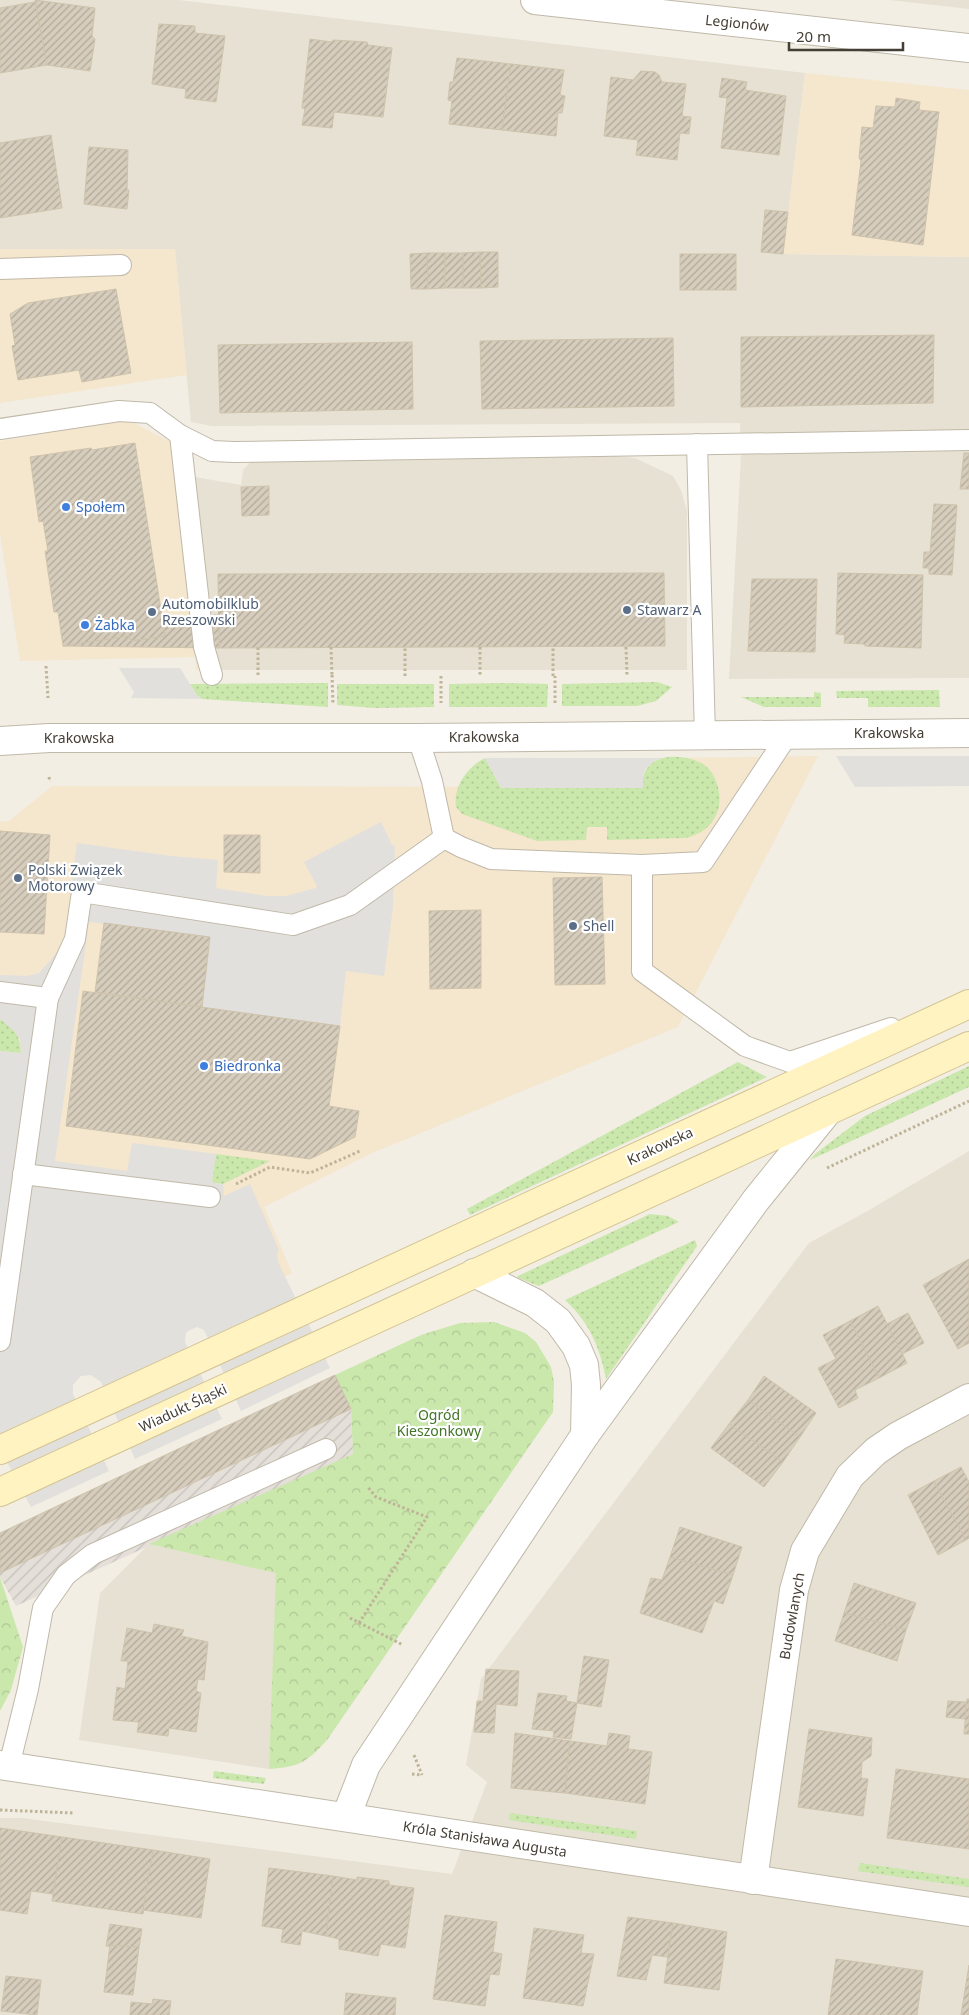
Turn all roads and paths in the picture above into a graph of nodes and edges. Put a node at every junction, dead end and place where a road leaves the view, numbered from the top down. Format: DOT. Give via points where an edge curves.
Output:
graph roads {
  1 [pos="535,0"];
  2 [pos="969,48"];
  3 [pos="121,264"];
  4 [pos="0,268"];
  5 [pos="0,429"];
  6 [pos="180,436"];
  7 [pos="969,440"];
  8 [pos="697,444"];
  9 [pos="626,646"];
  10 [pos="258,647"];
  11 [pos="331,647"];
  12 [pos="405,647"];
  13 [pos="480,647"];
  14 [pos="553,647"];
  15 [pos="46,666"];
  16 [pos="212,675"];
  17 [pos="258,675"];
  18 [pos="405,676"];
  19 [pos="441,676"];
  20 [pos="480,676"];
  21 [pos="627,676"];
  22 [pos="48,698"];
  23 [pos="333,708"];
  24 [pos="555,711"];
  25 [pos="441,712"];
  26 [pos="969,733"];
  27 [pos="789,734"];
  28 [pos="704,735"];
  29 [pos="418,738"];
  30 [pos="0,742"];
  31 [pos="444,838"];
  32 [pos="642,865"];
  33 [pos="0,992"];
  34 [pos="48,998"];
  35 [pos="969,1003"];
  36 [pos="969,1046"];
  37 [pos="969,1101"];
  38 [pos="828,1111"];
  39 [pos="360,1151"];
  40 [pos="824,1169"];
  41 [pos="23,1174"];
  42 [pos="210,1196"];
  43 [pos="474,1273"];
  44 [pos="2,1312"];
  45 [pos="0,1341"];
  46 [pos="969,1398"];
  47 [pos="585,1435"];
  48 [pos="326,1449"];
  49 [pos="0,1450"];
  50 [pos="368,1486"];
  51 [pos="0,1492"];
  52 [pos="350,1618"];
  53 [pos="359,1623"];
  54 [pos="403,1645"];
  55 [pos="4,1766"];
  56 [pos="412,1774"];
  57 [pos="422,1775"];
  58 [pos="346,1817"];
  59 [pos="753,1880"];
  60 [pos="969,1912"];
  1 -- 2 [label="street, Legionów"];
  3 -- 4 [label="lane"];
  5 -- 6 [label="lane" via="119,410 150,413"];
  6 -- 8 [label="lane" via="212,450 234,452"];
  6 -- 16 [label="lane" via="204,647"];
  7 -- 8 [label="lane"];
  8 -- 28 [label="lane"];
  9 -- 21 [label="path"];
  10 -- 17 [label="path"];
  11 -- 23 [label="path"];
  12 -- 18 [label="path"];
  13 -- 20 [label="path"];
  14 -- 24 [label="path"];
  15 -- 22 [label="path"];
  19 -- 25 [label="path"];
  26 -- 27 [label="street, Krakowska"];
  27 -- 28 [label="street, Krakowska"];
  27 -- 32 [label="lane" via="703,862"];
  28 -- 29 [label="street, Krakowska"];
  29 -- 30 [label="street, Krakowska" via="48,738"];
  29 -- 31 [label="lane" via="432,781"];
  31 -- 32 [label="lane" via="491,859"];
  31 -- 34 [label="lane" via="350,906 293,925 82,892 75,939"];
  32 -- 35 [label="lane" via="642,971 746,1046 790,1062"];
  33 -- 34 [label="lane"];
  34 -- 41 [label="lane"];
  35 -- 49 [label="main road, Krakowska"];
  36 -- 38 [label="main road"];
  37 -- 40 [label="path"];
  38 -- 43 [label="main road"];
  38 -- 47 [label="street" via="756,1200"];
  39 -- 42 [label="path" via="310,1173 270,1168"];
  41 -- 42 [label="lane"];
  41 -- 44 [label="lane"];
  43 -- 47 [label="street" via="535,1303 558,1321 576,1346 584,1364"];
  43 -- 51 [label="main road, Wiadukt Śląski"];
  44 -- 45 [label="lane"];
  46 -- 59 [label="street, Budowlanych" via="876,1451 850,1476 805,1551 794,1590"];
  47 -- 58 [label="street" via="366,1766"];
  48 -- 55 [label="lane" via="92,1554 66,1575 43,1608 28,1689"];
  50 -- 53 [label="path" via="376,1496 427,1517"];
  52 -- 53 [label="path"];
  53 -- 54 [label="path"];
  55 -- 58 [label="street, Króla Stanisława Augusta"];
  56 -- 57 [label="path"];
  58 -- 59 [label="street, Króla Stanisława Augusta"];
  59 -- 60 [label="street, Króla Stanisława Augusta"];
}
